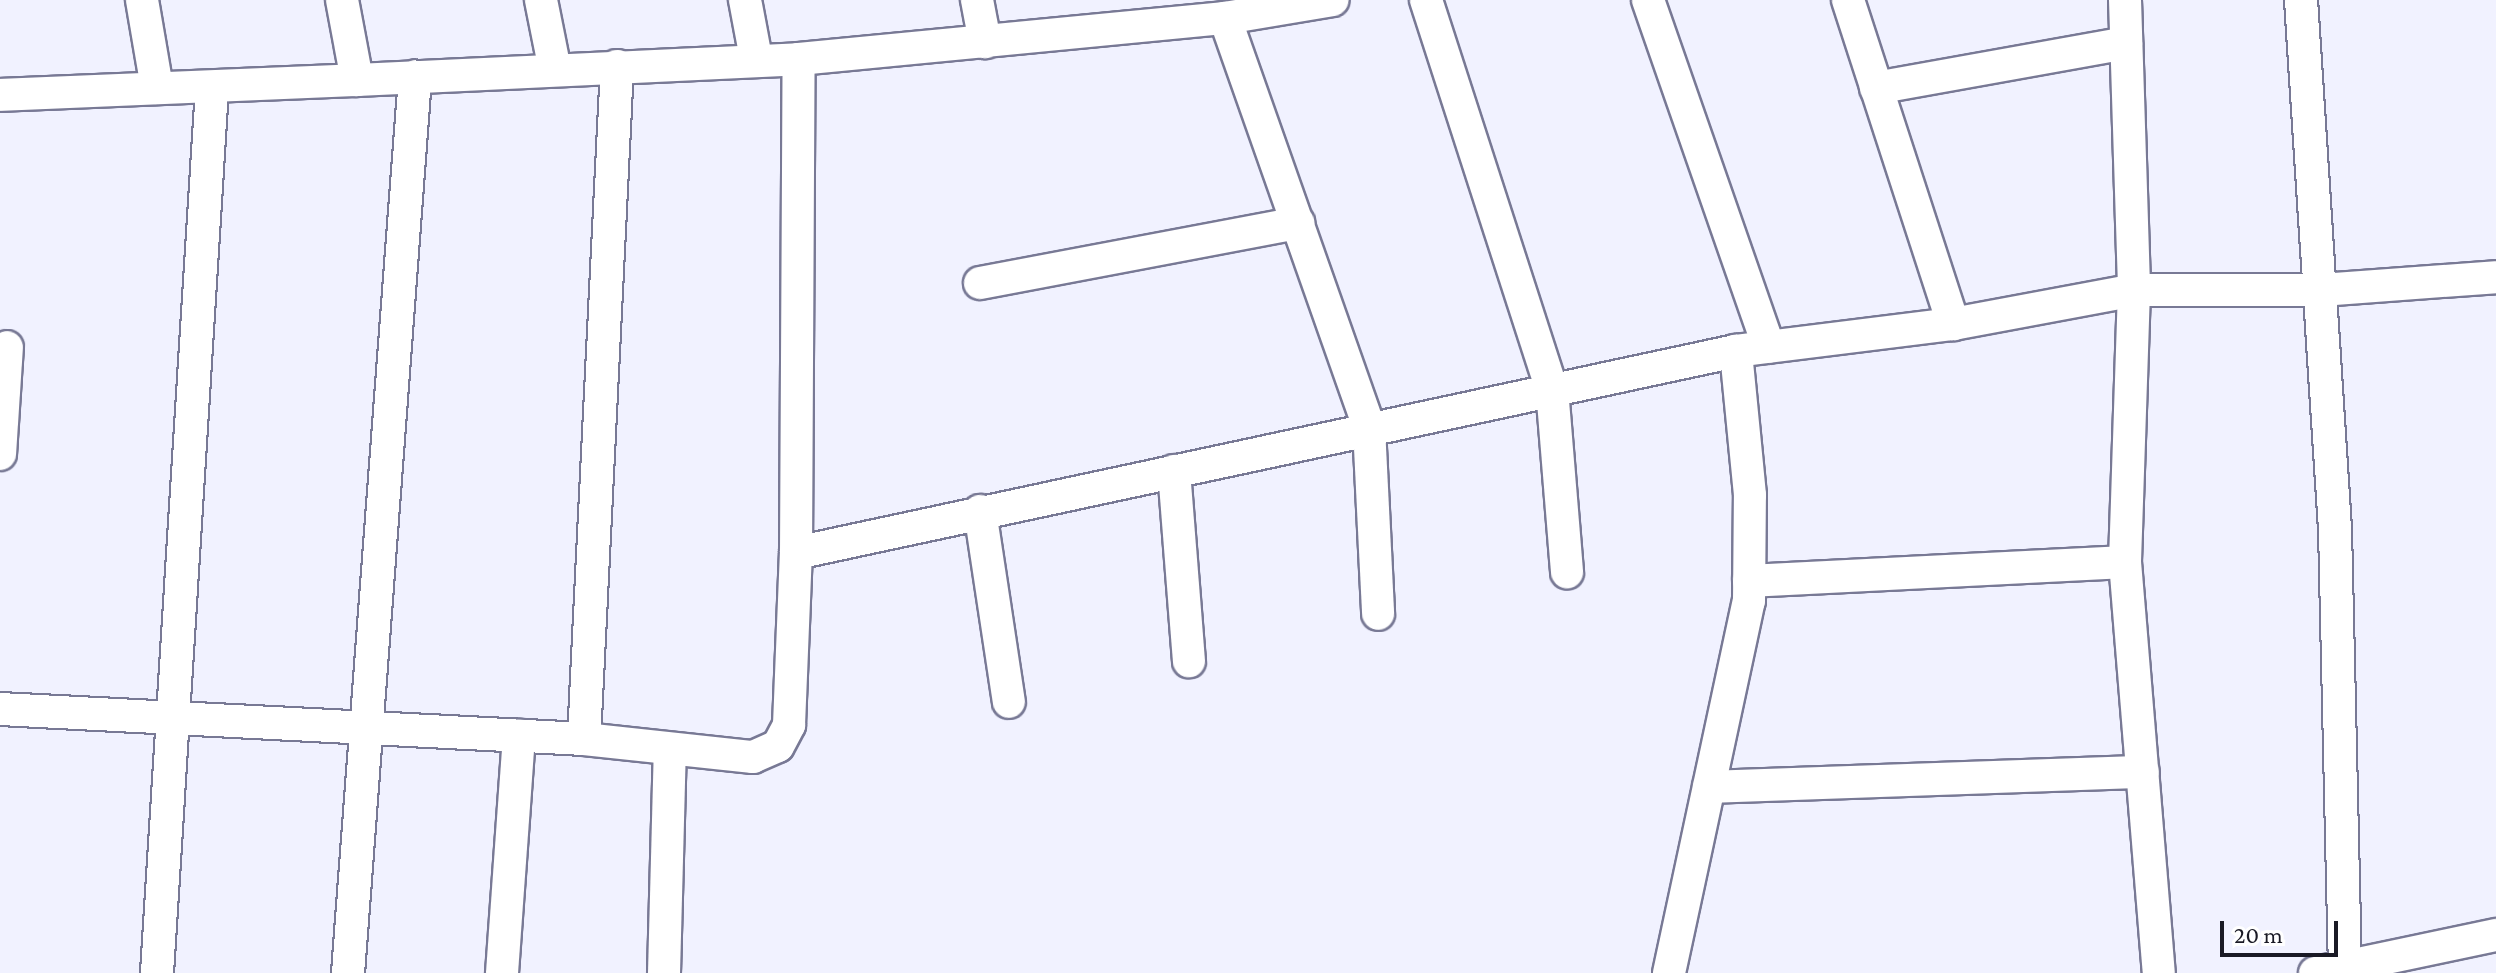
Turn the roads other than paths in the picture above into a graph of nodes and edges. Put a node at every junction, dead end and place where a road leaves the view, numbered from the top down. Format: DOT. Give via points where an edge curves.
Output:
graph roads {
  1 [pos="142,0"];
  2 [pos="342,0"];
  3 [pos="541,0"];
  4 [pos="745,0"];
  5 [pos="977,0"];
  6 [pos="1332,0"];
  7 [pos="1426,0"];
  8 [pos="1648,0"];
  9 [pos="1848,0"];
  10 [pos="2125,0"];
  11 [pos="2301,0"];
  12 [pos="1225,18"];
  13 [pos="985,42"];
  14 [pos="2126,43"];
  15 [pos="756,58"];
  16 [pos="799,59"];
  17 [pos="617,66"];
  18 [pos="555,70"];
  19 [pos="415,77"];
  20 [pos="357,80"];
  21 [pos="157,88"];
  22 [pos="212,88"];
  23 [pos="1876,88"];
  24 [pos="0,95"];
  25 [pos="1298,223"];
  26 [pos="2496,277"];
  27 [pos="980,283"];
  28 [pos="2134,290"];
  29 [pos="2321,290"];
  30 [pos="1953,324"];
  31 [pos="7,347"];
  32 [pos="1769,347"];
  33 [pos="1736,351"];
  34 [pos="1552,389"];
  35 [pos="1369,427"];
  36 [pos="0,454"];
  37 [pos="1174,471"];
  38 [pos="980,511"];
  39 [pos="796,553"];
  40 [pos="2125,562"];
  41 [pos="1567,572"];
  42 [pos="1749,581"];
  43 [pos="1378,614"];
  44 [pos="1189,661"];
  45 [pos="1009,702"];
  46 [pos="0,709"];
  47 [pos="176,716"];
  48 [pos="363,726"];
  49 [pos="519,736"];
  50 [pos="584,739"];
  51 [pos="670,749"];
  52 [pos="2143,772"];
  53 [pos="1709,787"];
  54 [pos="2496,935"];
  55 [pos="2330,970"];
  56 [pos="157,973"];
  57 [pos="348,973"];
  58 [pos="502,973"];
  59 [pos="664,973"];
  60 [pos="1669,973"];
  61 [pos="2159,973"];
  1 -- 21 [label="street"];
  2 -- 20 [label="street"];
  3 -- 18 [label="street"];
  4 -- 15 [label="street"];
  5 -- 13 [label="street"];
  6 -- 12 [label="street"];
  7 -- 34 [label="street"];
  8 -- 32 [label="street"];
  9 -- 23 [label="street"];
  10 -- 14 [label="street"];
  11 -- 29 [label="street"];
  12 -- 13 [label="street"];
  12 -- 25 [label="street"];
  13 -- 16 [label="street"];
  14 -- 23 [label="street"];
  14 -- 28 [label="street"];
  15 -- 16 [label="street"];
  15 -- 17 [label="street"];
  16 -- 39 [label="street"];
  17 -- 18 [label="street"];
  17 -- 50 [label="street"];
  18 -- 19 [label="street"];
  19 -- 20 [label="street"];
  19 -- 48 [label="street"];
  20 -- 22 [label="street"];
  21 -- 22 [label="street"];
  21 -- 24 [label="street"];
  22 -- 47 [label="street"];
  23 -- 30 [label="street"];
  25 -- 27 [label="street"];
  25 -- 35 [label="street"];
  26 -- 29 [label="street"];
  28 -- 29 [label="street"];
  28 -- 30 [label="street"];
  28 -- 40 [label="street"];
  29 -- 55 [label="street" via="2335,529"];
  30 -- 32 [label="street"];
  31 -- 36 [label="street"];
  32 -- 33 [label="street"];
  33 -- 34 [label="street"];
  33 -- 42 [label="street" via="1750,495"];
  34 -- 35 [label="street"];
  34 -- 41 [label="street"];
  35 -- 37 [label="street"];
  35 -- 43 [label="street"];
  37 -- 38 [label="street"];
  37 -- 44 [label="street"];
  38 -- 39 [label="street"];
  38 -- 45 [label="street"];
  39 -- 51 [label="street" via="789,725 778,746 753,757"];
  40 -- 42 [label="street"];
  40 -- 52 [label="street"];
  42 -- 53 [label="street"];
  46 -- 47 [label="street"];
  47 -- 48 [label="street"];
  47 -- 56 [label="street"];
  48 -- 49 [label="street"];
  48 -- 57 [label="street"];
  49 -- 50 [label="street"];
  49 -- 58 [label="street"];
  50 -- 51 [label="street"];
  51 -- 59 [label="street"];
  52 -- 53 [label="street"];
  52 -- 61 [label="street"];
  53 -- 60 [label="street"];
  54 -- 55 [label="street"];
}
